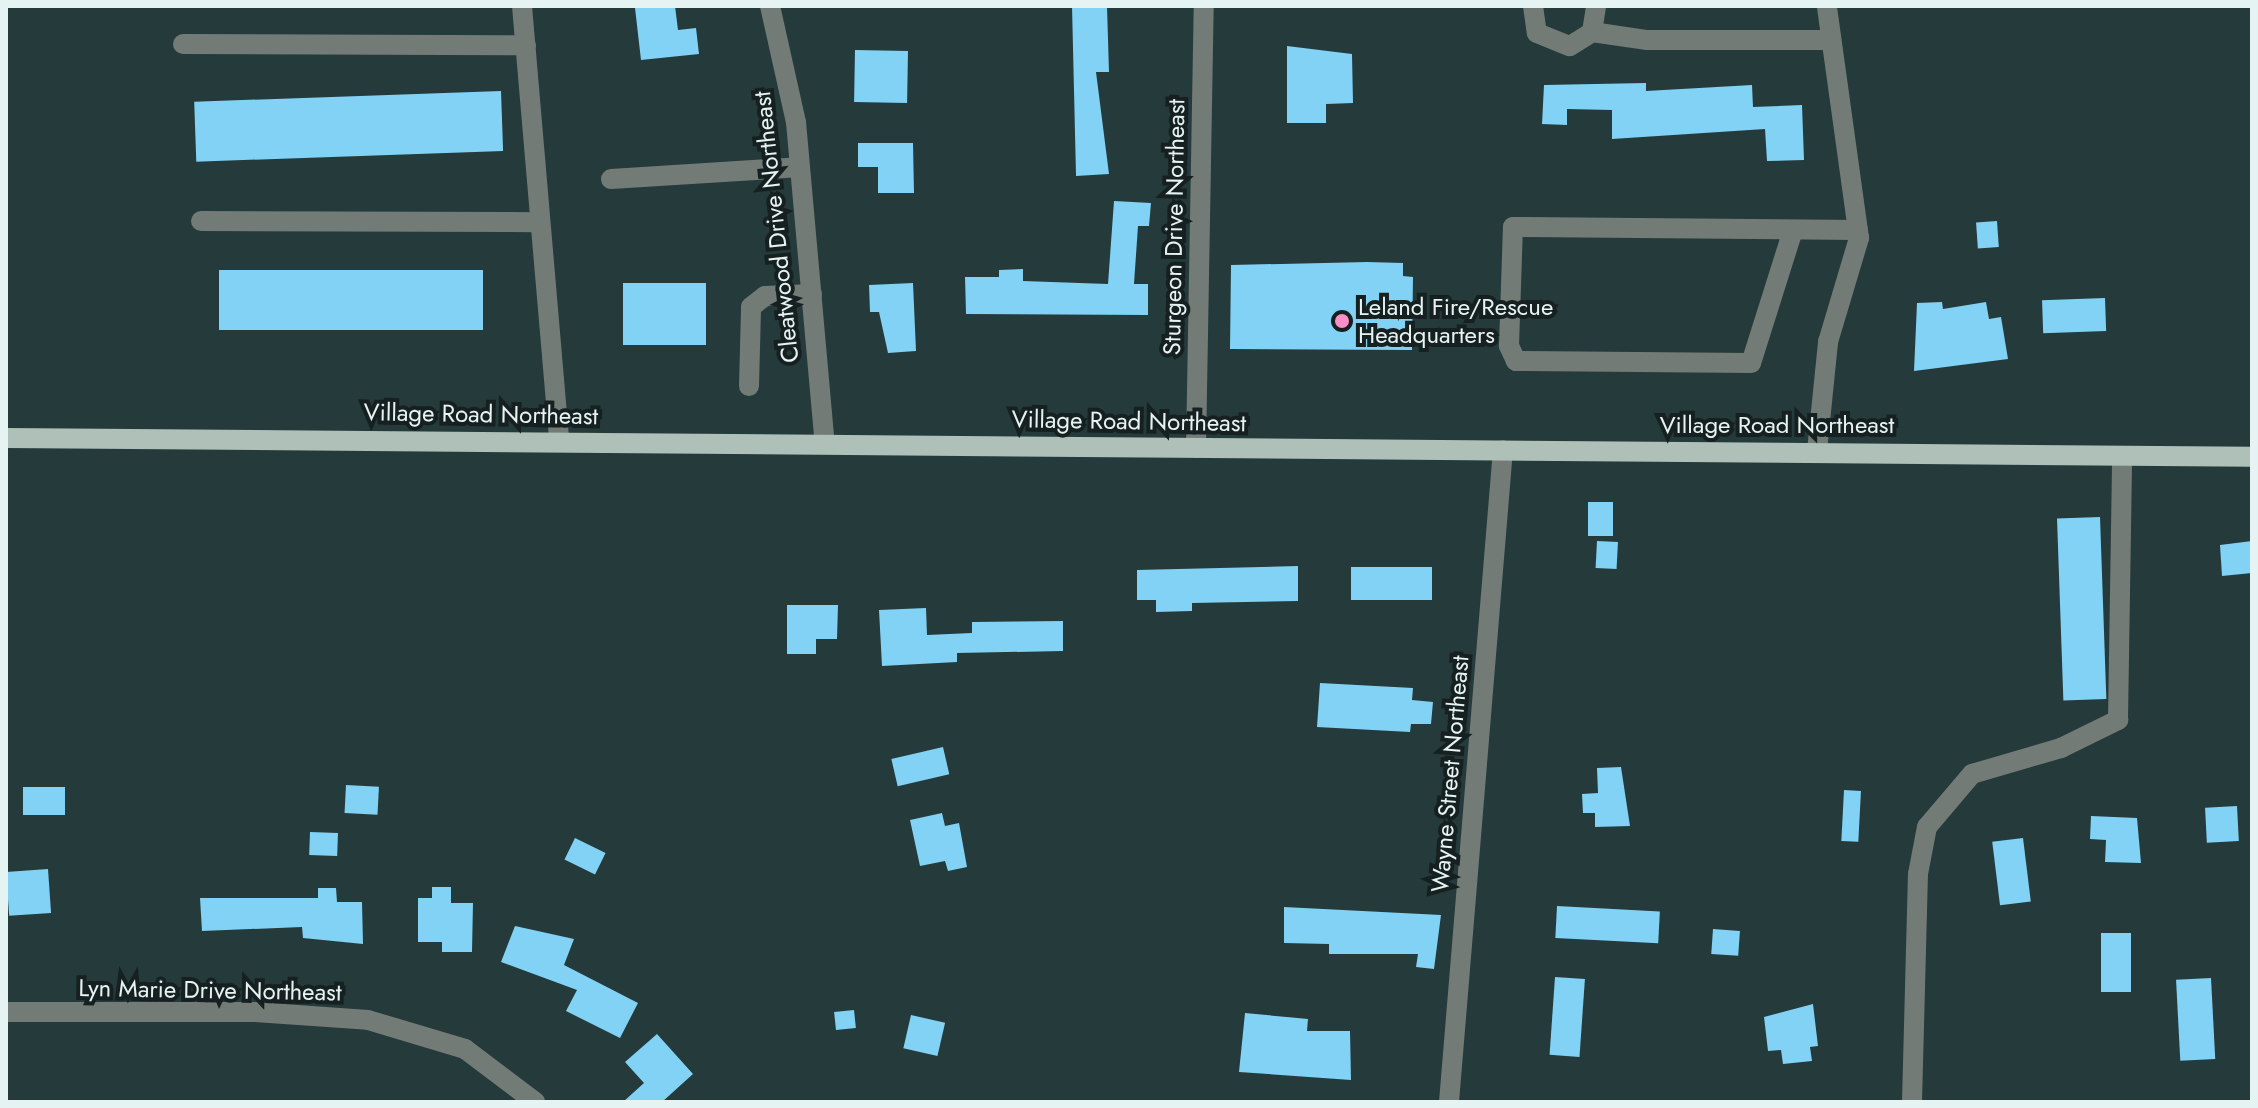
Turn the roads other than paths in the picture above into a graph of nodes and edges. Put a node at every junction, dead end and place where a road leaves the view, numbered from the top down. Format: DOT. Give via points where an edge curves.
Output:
graph roads {
  1 [pos="522,6"];
  2 [pos="770,6"];
  3 [pos="1204,6"];
  4 [pos="1533,6"];
  5 [pos="1596,6"];
  6 [pos="1827,6"];
  7 [pos="1592,32"];
  8 [pos="1831,40"];
  9 [pos="183,44"];
  10 [pos="526,45"];
  11 [pos="800,167"];
  12 [pos="611,179"];
  13 [pos="201,221"];
  14 [pos="540,222"];
  15 [pos="1793,230"];
  16 [pos="1858,230"];
  17 [pos="812,294"];
  18 [pos="749,386"];
  19 [pos="6,438"];
  20 [pos="559,441"];
  21 [pos="825,444"];
  22 [pos="1196,448"];
  23 [pos="1503,450"];
  24 [pos="1817,451"];
  25 [pos="2252,457"];
  26 [pos="2122,459"];
  27 [pos="6,1012"];
  28 [pos="535,1102"];
  29 [pos="1449,1102"];
  30 [pos="1912,1102"];
  1 -- 10 [label="street"];
  2 -- 11 [label="street, Cleatwood Drive Northeast"];
  3 -- 22 [label="street, Sturgeon Drive Northeast"];
  4 -- 7 [label="street" via="1537,33 1558,46"];
  5 -- 7 [label="street"];
  6 -- 8 [label="street"];
  7 -- 8 [label="street" via="1647,40"];
  8 -- 16 [label="street"];
  9 -- 10 [label="street"];
  10 -- 14 [label="street"];
  11 -- 12 [label="street"];
  11 -- 17 [label="street, Cleatwood Drive Northeast"];
  13 -- 14 [label="street"];
  14 -- 20 [label="street"];
  15 -- 15 [label="street" via="1513,227 1509,346 1516,361 1751,363 1760,354"];
  15 -- 16 [label="street"];
  16 -- 24 [label="street" via="1828,342"];
  17 -- 18 [label="street" via="765,296 751,307"];
  17 -- 21 [label="street, Cleatwood Drive Northeast"];
  19 -- 20 [label="main road, Village Road Northeast"];
  20 -- 21 [label="main road, Village Road Northeast"];
  21 -- 22 [label="main road, Village Road Northeast"];
  22 -- 23 [label="main road, Village Road Northeast"];
  23 -- 24 [label="main road, Village Road Northeast"];
  23 -- 29 [label="street, Wayne Street Northeast"];
  24 -- 26 [label="main road, Village Road Northeast"];
  25 -- 26 [label="main road, Village Road Northeast"];
  26 -- 30 [label="street" via="2118,720 2061,748 1972,774 1927,827 1918,874"];
  27 -- 28 [label="street, Lyn Marie Drive Northeast" via="255,1012 368,1020 465,1049"];
}
